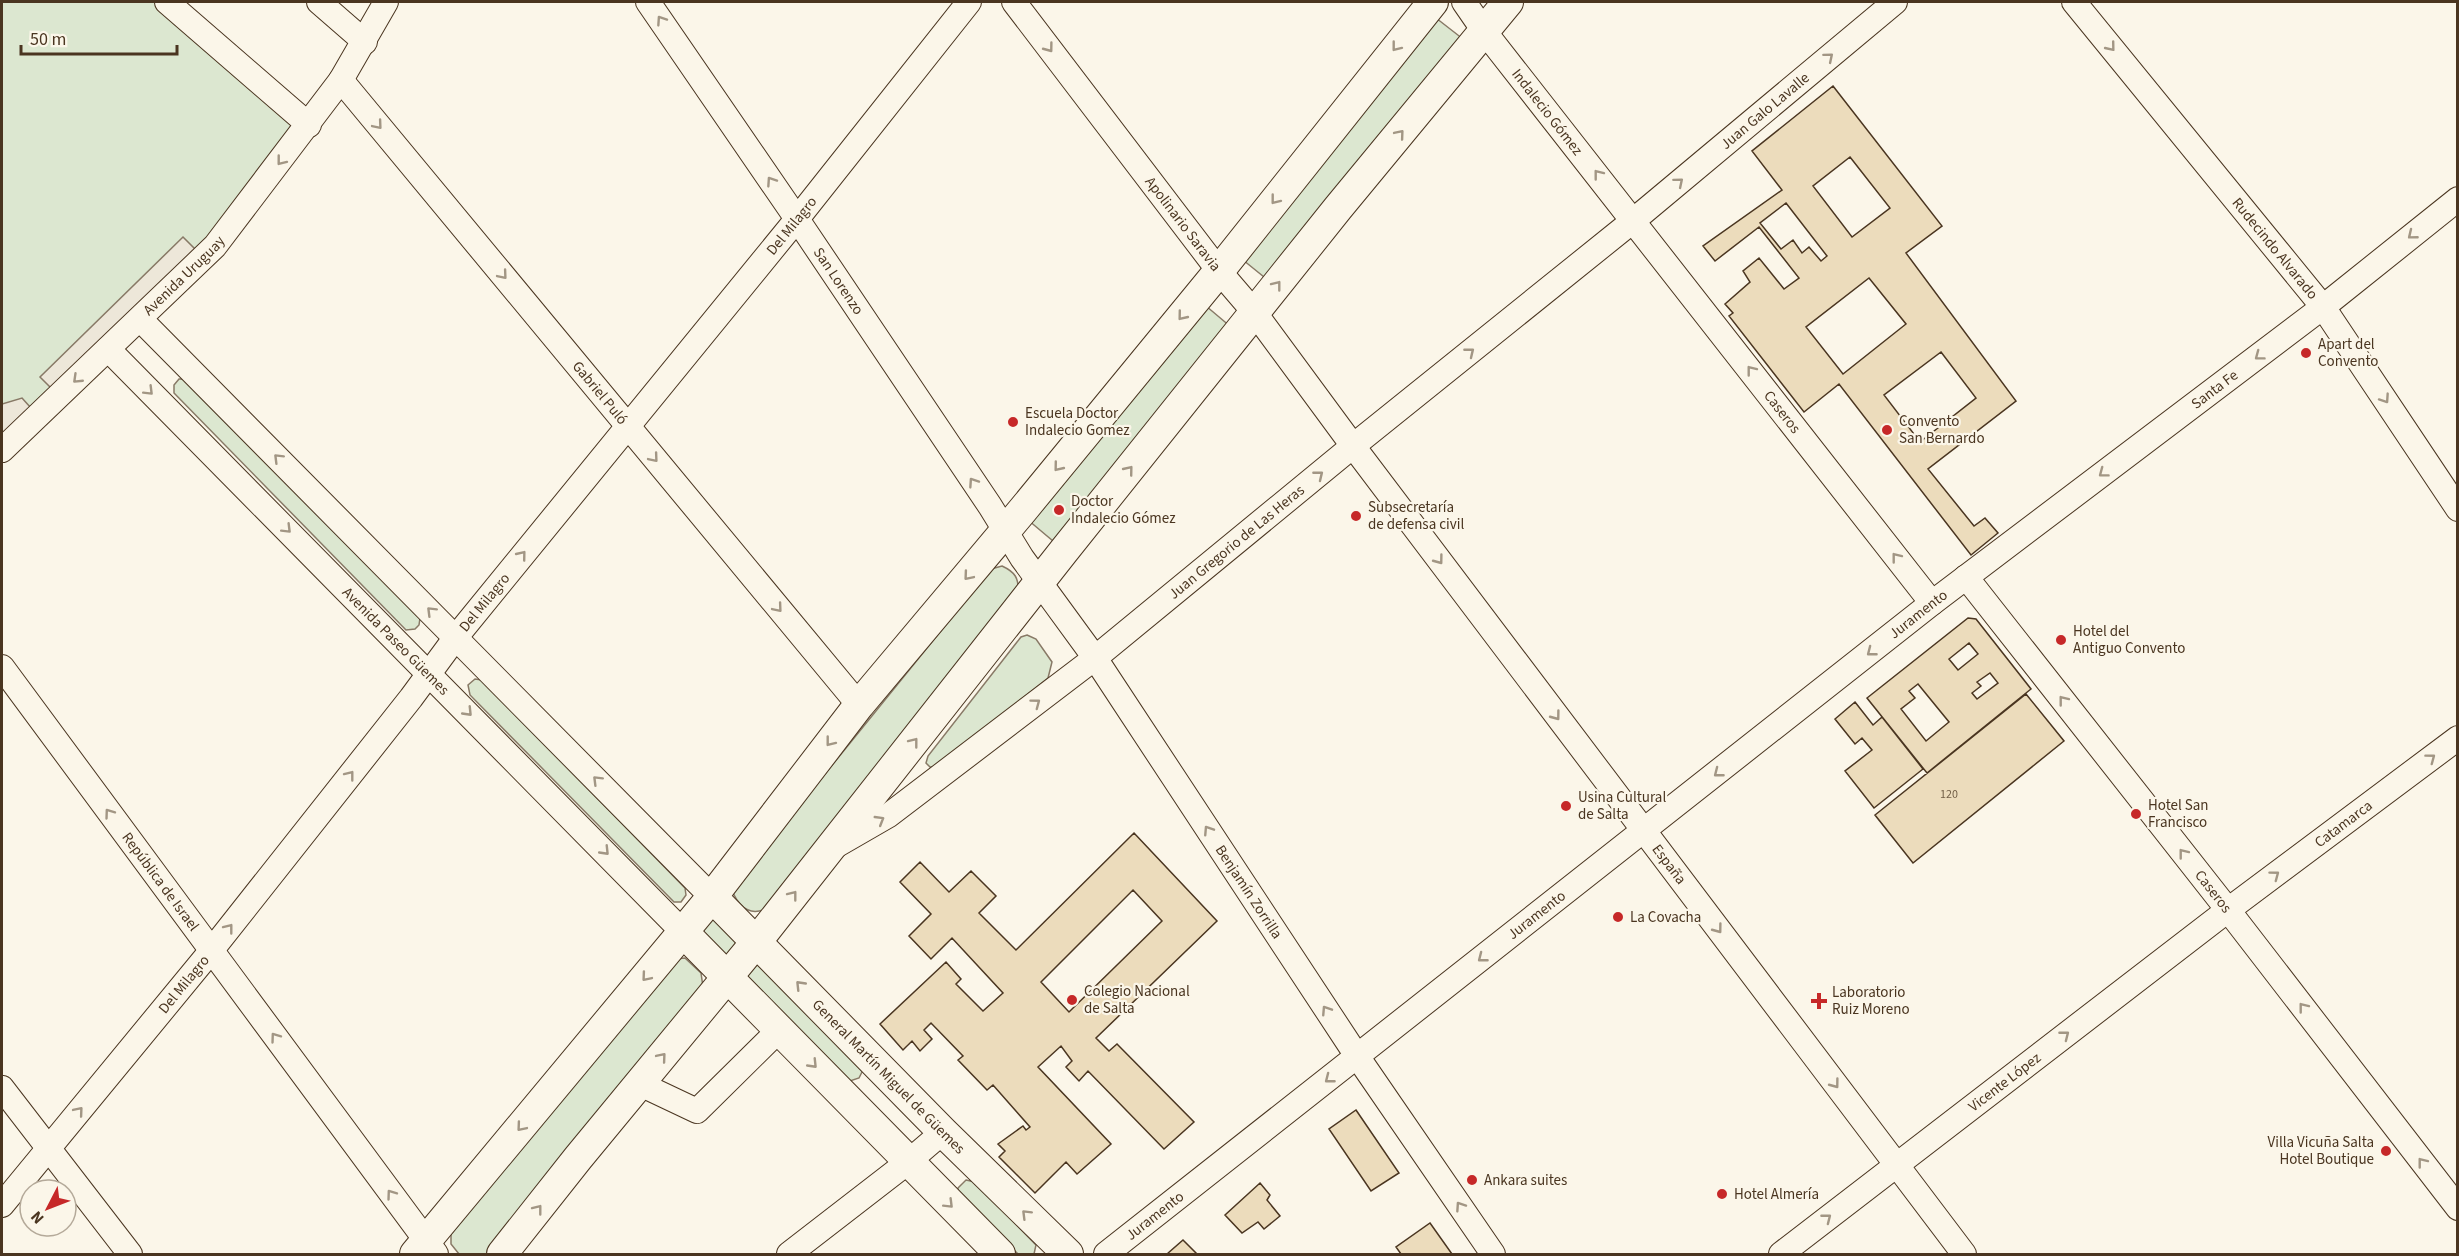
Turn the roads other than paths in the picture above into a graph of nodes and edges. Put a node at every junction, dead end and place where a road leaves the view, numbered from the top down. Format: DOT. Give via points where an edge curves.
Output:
graph roads {
  1 [pos="167,2"];
  2 [pos="319,2"];
  3 [pos="386,2"];
  4 [pos="648,2"];
  5 [pos="969,2"];
  6 [pos="1014,2"];
  7 [pos="1432,2"];
  8 [pos="1464,2"];
  9 [pos="1508,2"];
  10 [pos="1895,2"];
  11 [pos="2074,2"];
  12 [pos="1485,31"];
  13 [pos="365,42"];
  14 [pos="341,80"];
  15 [pos="309,125"];
  16 [pos="2457,199"];
  17 [pos="797,219"];
  18 [pos="1634,220"];
  19 [pos="1219,271"];
  20 [pos="2323,307"];
  21 [pos="1256,313"];
  22 [pos="140,319"];
  23 [pos="108,349"];
  24 [pos="627,426"];
  25 [pos="1353,446"];
  26 [pos="2,450"];
  27 [pos="2457,509"];
  28 [pos="1005,531"];
  29 [pos="1966,577"];
  30 [pos="1040,581"];
  31 [pos="1932,603"];
  32 [pos="456,637"];
  33 [pos="1095,658"];
  34 [pos="2,667"];
  35 [pos="429,672"];
  36 [pos="859,705"];
  37 [pos="2457,738"];
  38 [pos="1644,832"];
  39 [pos="830,849"];
  40 [pos="712,897"];
  41 [pos="2228,910"];
  42 [pos="683,932"];
  43 [pos="757,941"];
  44 [pos="212,951"];
  45 [pos="728,978"];
  46 [pos="779,1030"];
  47 [pos="1357,1056"];
  48 [pos="640,1084"];
  49 [pos="2,1088"];
  50 [pos="943,1132"];
  51 [pos="48,1148"];
  52 [pos="908,1162"];
  53 [pos="1896,1165"];
  54 [pos="2,1205"];
  55 [pos="2457,1208"];
  56 [pos="426,1250"];
  57 [pos="130,1254"];
  58 [pos="502,1254"];
  59 [pos="789,1254"];
  60 [pos="1000,1254"];
  61 [pos="1068,1254"];
  62 [pos="1106,1254"];
  63 [pos="1493,1254"];
  64 [pos="1781,1254"];
  65 [pos="1965,1254"];
  1 -- 15 [label="street"];
  2 -- 13 [label="street"];
  3 -- 13 [label="street, Avenida Uruguay"];
  17 -- 4 [label="street, San Lorenzo, one-way"];
  5 -- 17 [label="street, Del Milagro"];
  6 -- 19 [label="street, Apolinario Saravia, one-way"];
  7 -- 19 [label="main road, one-way"];
  8 -- 12 [label="street, Indalecio Gómez"];
  9 -- 12 [label="main road"];
  18 -- 10 [label="street, Juan Galo Lavalle, one-way"];
  11 -- 20 [label="street, Rudecindo Alvarado, one-way"];
  18 -- 12 [label="street, Indalecio Gómez, one-way"];
  21 -- 12 [label="main road, one-way"];
  13 -- 14 [label="street, Avenida Uruguay"];
  14 -- 15 [label="street, Avenida Uruguay"];
  14 -- 24 [label="street, Gabriel Puló, one-way"];
  15 -- 22 [label="street, Avenida Uruguay, one-way" via="215,246"];
  16 -- 20 [label="street, Santa Fe, one-way"];
  17 -- 24 [label="street, Del Milagro"];
  28 -- 17 [label="street, San Lorenzo, one-way"];
  25 -- 18 [label="street, Juan Gregorio de Las Heras, one-way"];
  31 -- 18 [label="street, Caseros, one-way"];
  19 -- 21 [label="street, Apolinario Saravia"];
  19 -- 28 [label="main road, one-way"];
  20 -- 27 [label="street, Rudecindo Alvarado, one-way"];
  20 -- 29 [label="street, Santa Fe, one-way"];
  21 -- 25 [label="street, Apolinario Saravia"];
  30 -- 21 [label="main road, one-way"];
  22 -- 23 [label="street, Avenida Uruguay"];
  32 -- 22 [label="street, one-way"];
  23 -- 26 [label="street, Avenida Uruguay, one-way"];
  23 -- 35 [label="street, Avenida Paseo Güemes, one-way"];
  32 -- 24 [label="street, Del Milagro, one-way"];
  24 -- 36 [label="street, Gabriel Puló, one-way"];
  33 -- 25 [label="street, Juan Gregorio de Las Heras, one-way"];
  25 -- 38 [label="street, España, one-way"];
  28 -- 30 [label="street, Benjamín Zorrilla"];
  28 -- 36 [label="main road, one-way"];
  29 -- 31 [label="street, Juramento"];
  41 -- 29 [label="street, Caseros, one-way"];
  30 -- 33 [label="street, Benjamín Zorrilla"];
  39 -- 30 [label="main road, one-way"];
  31 -- 38 [label="street, Juramento, one-way"];
  32 -- 35 [label="street, Del Milagro"];
  40 -- 32 [label="street, one-way"];
  39 -- 33 [label="street, Juan Gregorio de Las Heras, one-way" via="889,815"];
  47 -- 33 [label="street, Benjamín Zorrilla, one-way"];
  44 -- 34 [label="street, República de Israel, one-way"];
  35 -- 42 [label="street, Avenida Paseo Güemes, one-way"];
  44 -- 35 [label="street, Del Milagro, one-way"];
  36 -- 40 [label="main road, one-way"];
  41 -- 37 [label="street, Catamarca, one-way"];
  38 -- 47 [label="street, Juramento, one-way"];
  38 -- 53 [label="street, España, one-way"];
  43 -- 39 [label="main road, one-way"];
  40 -- 42 [label="main road"];
  40 -- 43 [label="main road, General Martín Miguel de Güemes"];
  53 -- 41 [label="street, Vicente López, one-way"];
  55 -- 41 [label="street, Caseros, one-way"];
  42 -- 45 [label="main road"];
  42 -- 56 [label="main road, one-way"];
  43 -- 45 [label="main road"];
  50 -- 43 [label="main road, General Martín Miguel de Güemes, one-way"];
  51 -- 44 [label="street, Del Milagro, one-way"];
  56 -- 44 [label="street, República de Israel, one-way"];
  45 -- 46 [label="main road"];
  48 -- 45 [label="main road, one-way"];
  46 -- 48 [label="street" via="697,1111"];
  46 -- 52 [label="main road, one-way"];
  47 -- 62 [label="street, Juramento, one-way"];
  63 -- 47 [label="street, Benjamín Zorrilla, one-way"];
  58 -- 48 [label="main road, one-way"];
  49 -- 51 [label="street"];
  50 -- 52 [label="street"];
  61 -- 50 [label="main road, General Martín Miguel de Güemes, one-way"];
  51 -- 54 [label="street, Del Milagro"];
  51 -- 57 [label="street"];
  52 -- 59 [label="street"];
  52 -- 60 [label="main road, one-way"];
  64 -- 53 [label="street, Vicente López, one-way"];
  53 -- 65 [label="street, España"];
}
